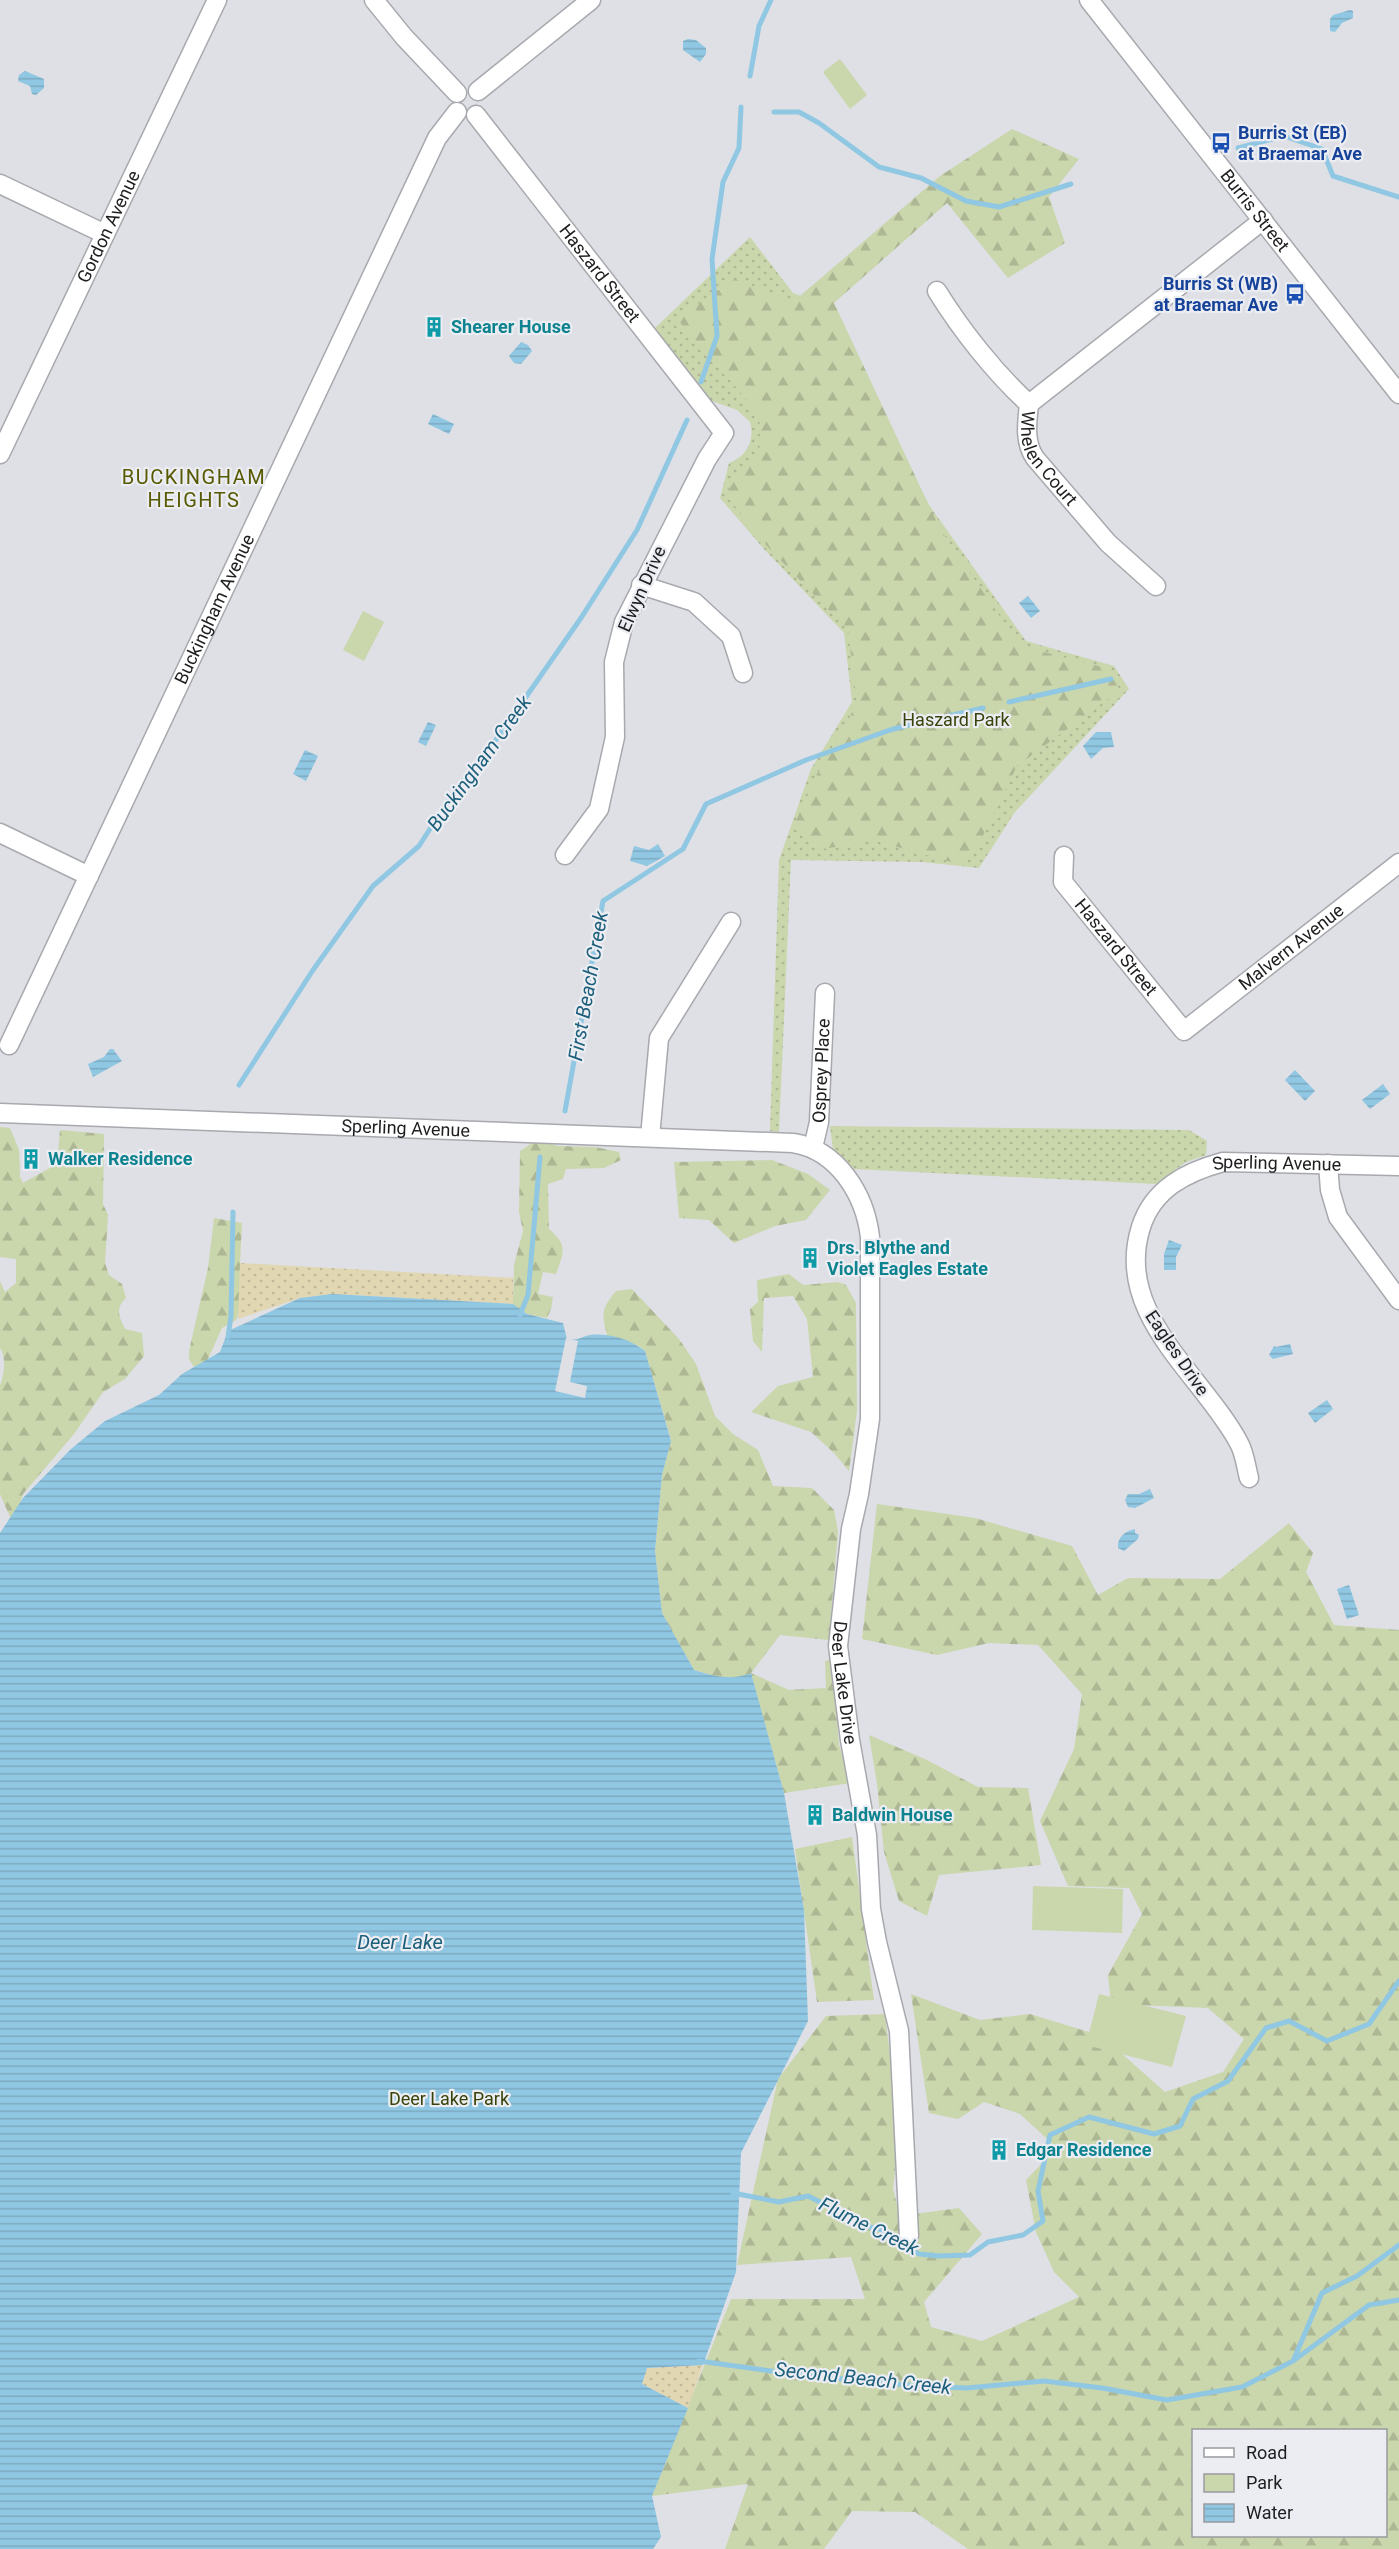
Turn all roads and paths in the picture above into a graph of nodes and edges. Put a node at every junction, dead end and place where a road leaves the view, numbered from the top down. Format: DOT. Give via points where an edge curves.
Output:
graph roads {
  1 [pos="218,0"];
  2 [pos="374,0"];
  3 [pos="590,0"];
  4 [pos="1089,0"];
  5 [pos="478,92"];
  6 [pos="458,93"];
  7 [pos="457,112"];
  8 [pos="476,115"];
  9 [pos="0,184"];
  10 [pos="1263,220"];
  11 [pos="105,234"];
  12 [pos="937,291"];
  13 [pos="1399,394"];
  14 [pos="1029,404"];
  15 [pos="724,433"];
  16 [pos="0,454"];
  17 [pos="641,585"];
  18 [pos="1156,586"];
  19 [pos="743,673"];
  20 [pos="0,833"];
  21 [pos="565,855"];
  22 [pos="1064,856"];
  23 [pos="1399,863"];
  24 [pos="89,876"];
  25 [pos="731,922"];
  26 [pos="825,993"];
  27 [pos="1184,1031"];
  28 [pos="9,1045"];
  29 [pos="0,1113"];
  30 [pos="650,1137"];
  31 [pos="813,1148"];
  32 [pos="1328,1164"];
  33 [pos="1399,1166"];
  34 [pos="1164,1191"];
  35 [pos="1399,1300"];
  36 [pos="1249,1478"];
  37 [pos="909,2236"];
  1 -- 11 [label="street, Gordon Avenue"];
  2 -- 6 [label="street"];
  3 -- 5 [label="street"];
  4 -- 10 [label="street, Burris Street"];
  5 -- 6 [label="street" via="465,88"];
  5 -- 8 [label="street" via="483,103"];
  6 -- 7 [label="street" via="454,105"];
  7 -- 8 [label="street" via="464,117"];
  7 -- 24 [label="street, Buckingham Avenue" via="437,138"];
  8 -- 15 [label="street, Haszard Street"];
  9 -- 11 [label="street"];
  10 -- 13 [label="street, Burris Street"];
  10 -- 14 [label="street"];
  11 -- 16 [label="street, Gordon Avenue"];
  12 -- 14 [label="street, Whelen Court" via="951,314"];
  14 -- 18 [label="street, Whelen Court" via="1028,444 1035,458 1097,531"];
  15 -- 17 [label="street, Elwyn Drive"];
  17 -- 19 [label="street" via="694,602 731,636"];
  17 -- 21 [label="street, Elwyn Drive" via="624,622 614,662 615,737 598,809"];
  20 -- 24 [label="street"];
  22 -- 27 [label="street, Haszard Street" via="1063,882"];
  23 -- 27 [label="street, Malvern Avenue"];
  24 -- 28 [label="street, Buckingham Avenue"];
  25 -- 30 [label="street" via="659,1038"];
  26 -- 31 [label="street, Osprey Place" via="819,1122"];
  29 -- 30 [label="street, Sperling Avenue"];
  30 -- 31 [label="street, Sperling Avenue" via="793,1143"];
  31 -- 37 [label="street, Deer Lake Drive" via="840,1170 858,1192 870,1237 870,1419 851,1529 838,1646 867,1835 871,1910 899,2031"];
  32 -- 33 [label="street, Sperling Avenue"];
  32 -- 34 [label="street, Sperling Avenue" via="1222,1162 1187,1174"];
  32 -- 35 [label="street" via="1338,1217"];
  34 -- 36 [label="street, Eagles Drive" via="1148,1211 1138,1238 1135,1263 1140,1295 1151,1318 1238,1441"];
}
